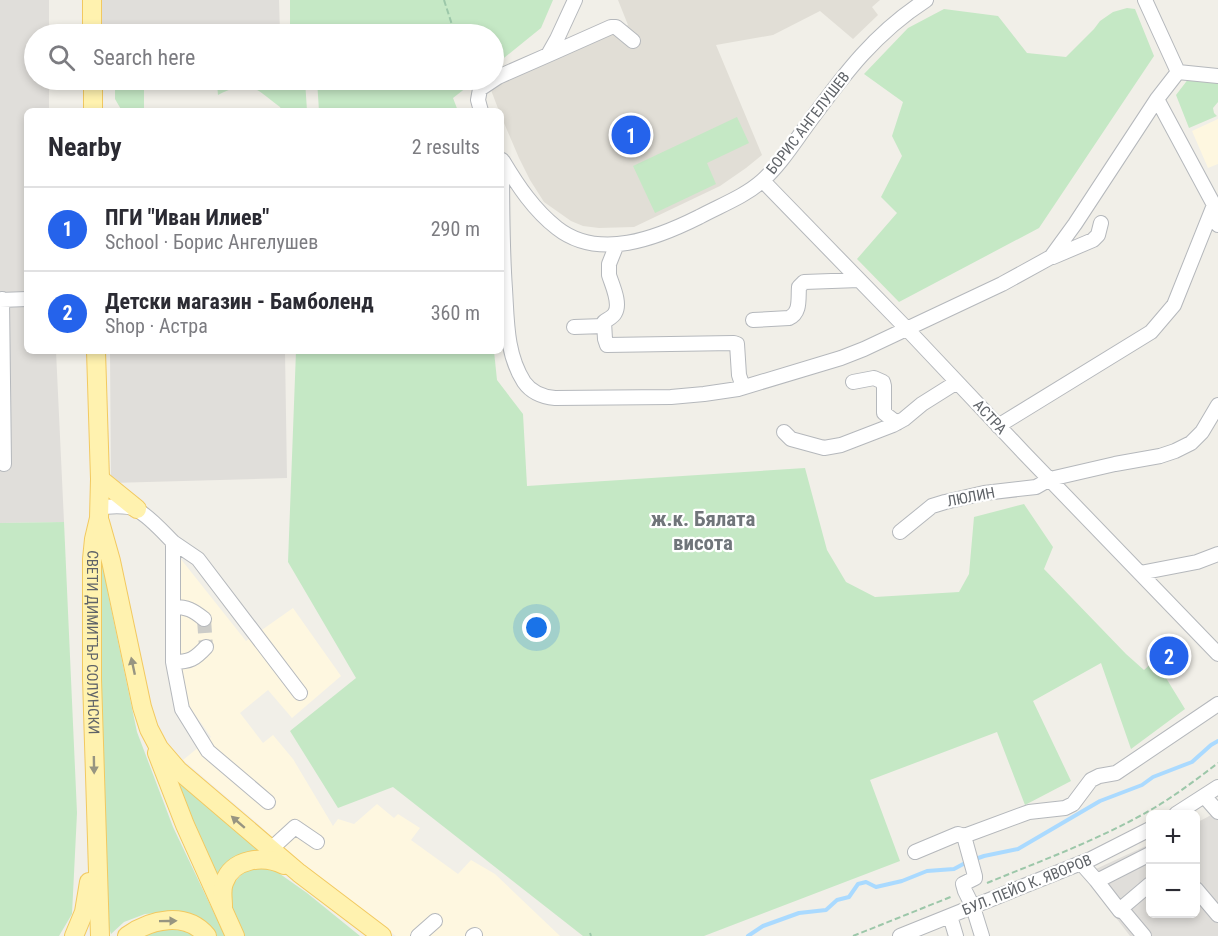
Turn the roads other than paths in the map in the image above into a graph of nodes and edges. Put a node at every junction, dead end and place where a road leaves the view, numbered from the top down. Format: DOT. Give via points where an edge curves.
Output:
graph roads {
  1 [pos="92,0"];
  2 [pos="574,0"];
  3 [pos="926,0"];
  4 [pos="1145,0"];
  5 [pos="905,6"];
  6 [pos="92,24"];
  7 [pos="633,41"];
  8 [pos="548,55"];
  9 [pos="1178,72"];
  10 [pos="504,74"];
  11 [pos="1218,76"];
  12 [pos="94,90"];
  13 [pos="480,90"];
  14 [pos="1157,99"];
  15 [pos="97,107"];
  16 [pos="480,108"];
  17 [pos="504,162"];
  18 [pos="763,181"];
  19 [pos="1214,206"];
  20 [pos="1101,223"];
  21 [pos="1218,225"];
  22 [pos="617,244"];
  23 [pos="1051,257"];
  24 [pos="504,272"];
  25 [pos="859,280"];
  26 [pos="24,298"];
  27 [pos="1,300"];
  28 [pos="753,320"];
  29 [pos="604,326"];
  30 [pos="574,327"];
  31 [pos="907,329"];
  32 [pos="96,354"];
  33 [pos="853,382"];
  34 [pos="957,382"];
  35 [pos="743,387"];
  36 [pos="1218,405"];
  37 [pos="897,423"];
  38 [pos="998,426"];
  39 [pos="784,432"];
  40 [pos="4,464"];
  41 [pos="100,479"];
  42 [pos="1050,479"];
  43 [pos="99,513"];
  44 [pos="142,514"];
  45 [pos="900,532"];
  46 [pos="173,542"];
  47 [pos="1218,554"];
  48 [pos="1140,573"];
  49 [pos="174,608"];
  50 [pos="204,619"];
  51 [pos="206,646"];
  52 [pos="1218,654"];
  53 [pos="173,662"];
  54 [pos="300,693"];
  55 [pos="1218,704"];
  56 [pos="149,729"];
  57 [pos="1214,792"];
  58 [pos="268,802"];
  59 [pos="1183,810"];
  60 [pos="95,812"];
  61 [pos="1218,812"];
  62 [pos="1146,834"];
  63 [pos="317,842"];
  64 [pos="966,842"];
  65 [pos="271,849"];
  66 [pos="915,852"];
  67 [pos="1146,856"];
  68 [pos="1081,863"];
  69 [pos="298,873"];
  70 [pos="1096,880"];
  71 [pos="1146,887"];
  72 [pos="1200,894"];
  73 [pos="973,907"];
  74 [pos="1123,911"];
  75 [pos="224,912"];
  76 [pos="1218,915"];
  77 [pos="950,916"];
  78 [pos="435,921"];
  79 [pos="74,936"];
  80 [pos="100,936"];
  81 [pos="127,936"];
  82 [pos="207,936"];
  83 [pos="235,936"];
  84 [pos="382,936"];
  85 [pos="418,936"];
  86 [pos="901,936"];
  87 [pos="956,936"];
  88 [pos="982,936"];
  89 [pos="1144,936"];
  1 -- 6 [label="main road"];
  2 -- 8 [label="street"];
  3 -- 5 [label="street, БОРИС АНГЕЛУШЕВ"];
  4 -- 9 [label="street"];
  5 -- 18 [label="street, БОРИС АНГЕЛУШЕВ" via="845,72"];
  7 -- 8 [label="street" via="611,27"];
  8 -- 10 [label="street"];
  9 -- 11 [label="street"];
  9 -- 14 [label="street"];
  12 -- 15 [label="main road"];
  13 -- 16 [label="street"];
  14 -- 19 [label="street"];
  14 -- 23 [label="street"];
  17 -- 22 [label="street, БОРИС АНГЕЛУШЕВ" via="534,206 559,230 585,242"];
  18 -- 22 [label="street, БОРИС АНГЕЛУШЕВ" via="671,230 650,239"];
  18 -- 25 [label="street, АСТРА"];
  19 -- 21 [label="street"];
  19 -- 38 [label="street" via="1174,305 1151,332"];
  20 -- 23 [label="street" via="1093,240"];
  22 -- 29 [label="street" via="608,270 618,302 614,315"];
  23 -- 31 [label="street"];
  24 -- 35 [label="street" via="514,362 525,384 541,396 672,397"];
  25 -- 28 [label="street" via="804,282 793,317"];
  25 -- 31 [label="street, АСТРА"];
  26 -- 27 [label="street"];
  27 -- 40 [label="street"];
  29 -- 30 [label="street"];
  29 -- 35 [label="street" via="607,345 736,343"];
  31 -- 34 [label="street, АСТРА"];
  31 -- 35 [label="street" via="841,358"];
  32 -- 41 [label="main road, СВЕТИ ДИМИТЪР СОЛУНСКИ"];
  33 -- 37 [label="street" via="874,378 883,382 884,413"];
  34 -- 37 [label="street"];
  34 -- 38 [label="street, АСТРА"];
  36 -- 42 [label="street, ЛЮЛИН" via="1202,432 1175,451"];
  37 -- 39 [label="street" via="824,448 791,439"];
  38 -- 42 [label="street, АСТРА"];
  41 -- 43 [label="main road, СВЕТИ ДИМИТЪР СОЛУНСКИ"];
  41 -- 44 [label="main road"];
  42 -- 45 [label="street, ЛЮЛИН" via="1036,487 984,493 932,506"];
  42 -- 48 [label="street, АСТРА"];
  43 -- 44 [label="street" via="130,508"];
  56 -- 43 [label="main road, one-way"];
  43 -- 60 [label="main road, СВЕТИ ДИМИТЪР СОЛУНСКИ, one-way" via="92,559"];
  44 -- 46 [label="street"];
  46 -- 49 [label="street"];
  46 -- 54 [label="street" via="198,559"];
  47 -- 48 [label="street"];
  48 -- 52 [label="street, АСТРА"];
  49 -- 50 [label="street" via="186,607"];
  49 -- 53 [label="street"];
  51 -- 53 [label="street" via="197,657"];
  53 -- 58 [label="street" via="182,709 208,751"];
  55 -- 64 [label="street" via="1116,773 1090,780 1073,804 1029,812"];
  65 -- 56 [label="main road, one-way" via="178,770"];
  56 -- 75 [label="main road" via="176,804"];
  57 -- 59 [label="street"];
  57 -- 61 [label="street"];
  60 -- 79 [label="main road" via="87,898"];
  60 -- 80 [label="main road, СВЕТИ ДИМИТЪР СОЛУНСКИ"];
  62 -- 68 [label="street, БУЛ. ПЕЙО К. ЯВОРОВ"];
  63 -- 65 [label="street" via="295,827"];
  64 -- 66 [label="street" via="958,834"];
  64 -- 73 [label="street" via="981,880 975,878 963,884"];
  65 -- 69 [label="main road"];
  67 -- 70 [label="street"];
  68 -- 70 [label="street"];
  68 -- 73 [label="street, БУЛ. ПЕЙО К. ЯВОРОВ"];
  69 -- 75 [label="main road" via="271,859 238,865 224,881"];
  69 -- 84 [label="main road"];
  70 -- 74 [label="street"];
  71 -- 74 [label="street"];
  72 -- 76 [label="street"];
  73 -- 77 [label="street, БУЛ. ПЕЙО К. ЯВОРОВ"];
  73 -- 88 [label="street"];
  74 -- 89 [label="street"];
  75 -- 83 [label="main road"];
  77 -- 86 [label="street, БУЛ. ПЕЙО К. ЯВОРОВ"];
  77 -- 87 [label="street"];
  78 -- 85 [label="street"];
  81 -- 82 [label="main road, one-way" via="148,924 172,920 196,926"];
}
